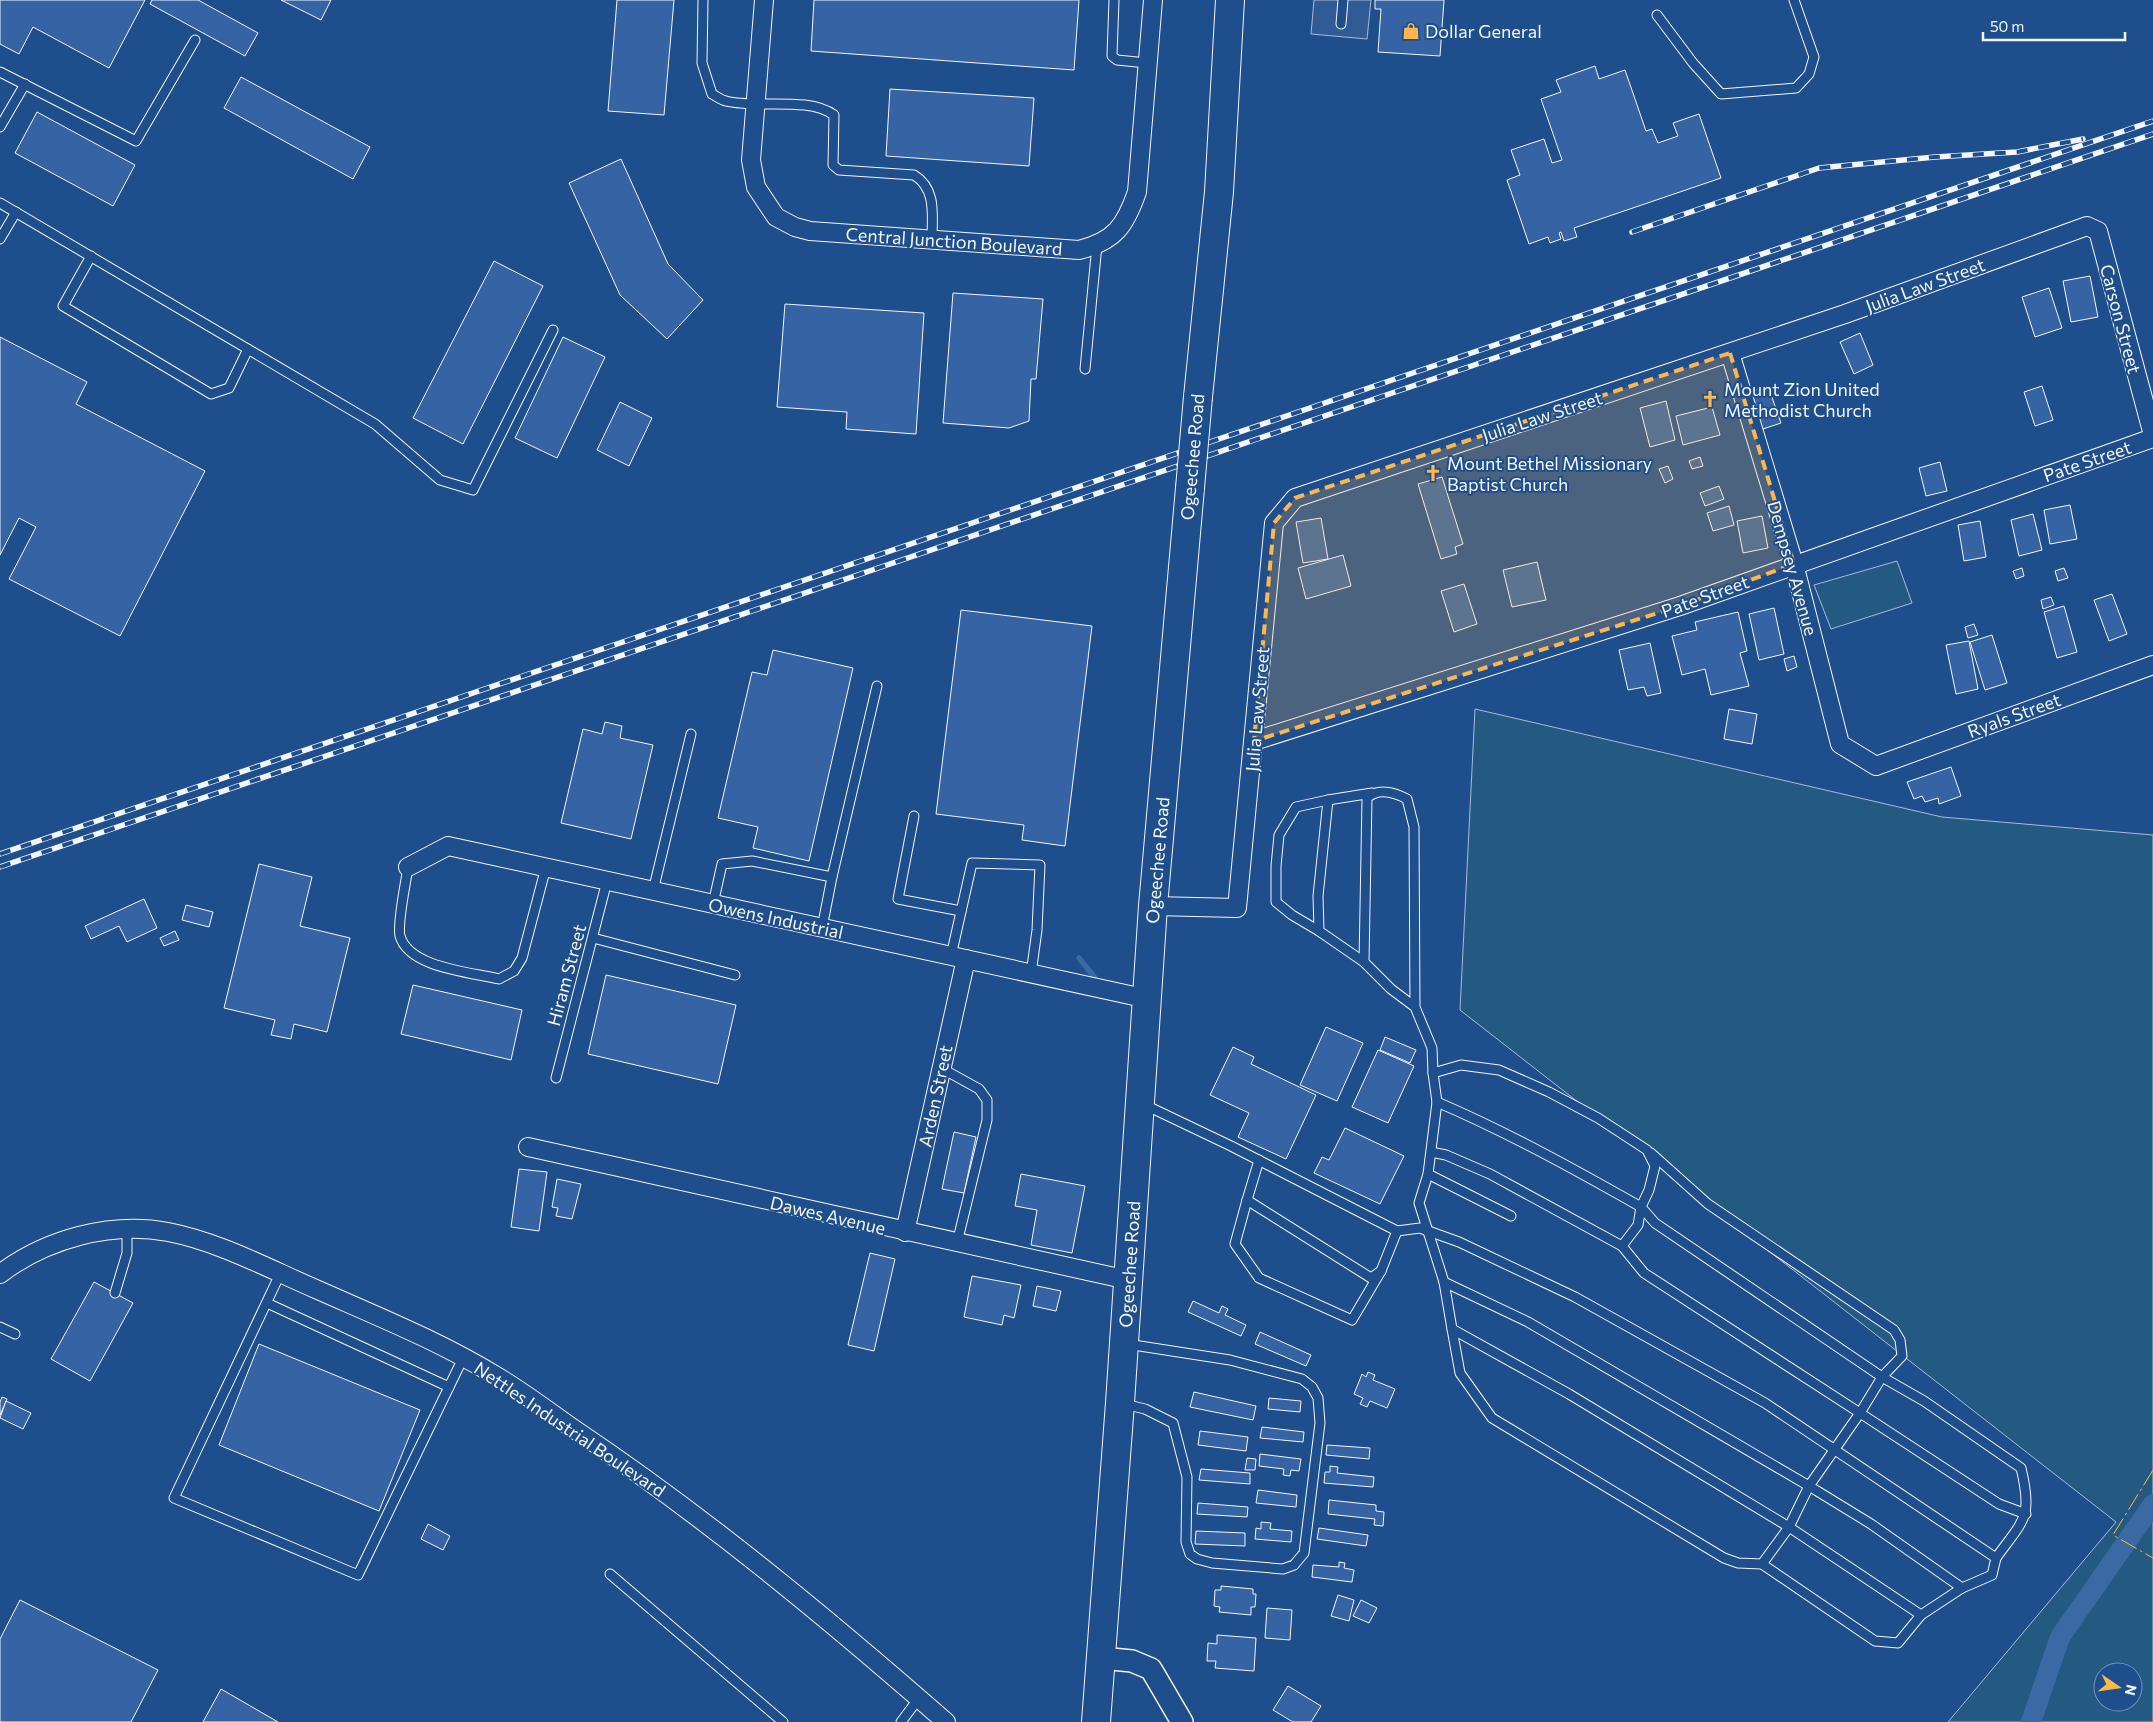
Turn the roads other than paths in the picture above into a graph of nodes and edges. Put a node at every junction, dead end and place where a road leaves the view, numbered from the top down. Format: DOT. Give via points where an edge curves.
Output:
graph roads {
  1 [pos="704,0"];
  2 [pos="764,0"];
  3 [pos="1114,0"];
  4 [pos="1152,0"];
  5 [pos="1230,0"];
  6 [pos="1343,0"];
  7 [pos="1794,0"];
  8 [pos="1657,15"];
  9 [pos="1341,24"];
  10 [pos="195,40"];
  11 [pos="1148,63"];
  12 [pos="0,72"];
  13 [pos="24,84"];
  14 [pos="756,103"];
  15 [pos="0,127"];
  16 [pos="0,203"];
  17 [pos="16,212"];
  18 [pos="2098,231"];
  19 [pos="0,239"];
  20 [pos="932,239"];
  21 [pos="1097,245"];
  22 [pos="91,256"];
  23 [pos="553,330"];
  24 [pos="248,349"];
  25 [pos="1730,353"];
  26 [pos="1085,369"];
  27 [pos="2153,437"];
  28 [pos="1794,564"];
  29 [pos="2153,665"];
  30 [pos="877,686"];
  31 [pos="692,734"];
  32 [pos="1254,741"];
  33 [pos="1876,766"];
  34 [pos="1372,793"];
  35 [pos="1328,800"];
  36 [pos="914,816"];
  37 [pos="408,867"];
  38 [pos="546,867"];
  39 [pos="832,877"];
  40 [pos="607,881"];
  41 [pos="653,891"];
  42 [pos="713,904"];
  43 [pos="1153,906"];
  44 [pos="961,911"];
  45 [pos="822,928"];
  46 [pos="1319,931"];
  47 [pos="593,938"];
  48 [pos="958,958"];
  49 [pos="1364,962"];
  50 [pos="1031,974"];
  51 [pos="735,975"];
  52 [pos="1148,999"];
  53 [pos="1415,1007"];
  54 [pos="941,1068"];
  55 [pos="1433,1073"];
  56 [pos="556,1078"];
  57 [pos="1437,1102"];
  58 [pos="1140,1103"];
  59 [pos="528,1147"];
  60 [pos="1647,1150"];
  61 [pos="1431,1152"];
  62 [pos="1259,1160"];
  63 [pos="1428,1174"];
  64 [pos="1247,1200"];
  65 [pos="1641,1207"];
  66 [pos="1511,1216"];
  67 [pos="127,1230"];
  68 [pos="1397,1231"];
  69 [pos="1427,1231"];
  70 [pos="905,1232"];
  71 [pos="957,1243"];
  72 [pos="1622,1246"];
  73 [pos="1381,1271"];
  74 [pos="0,1274"];
  75 [pos="280,1274"];
  76 [pos="1128,1280"];
  77 [pos="1444,1282"];
  78 [pos="116,1293"];
  79 [pos="266,1303"];
  80 [pos="0,1327"];
  81 [pos="1452,1329"];
  82 [pos="15,1334"];
  83 [pos="1124,1344"];
  84 [pos="463,1358"];
  85 [pos="1882,1377"];
  86 [pos="449,1387"];
  87 [pos="1120,1403"];
  88 [pos="1860,1413"];
  89 [pos="1834,1449"];
  90 [pos="1809,1486"];
  91 [pos="2026,1514"];
  92 [pos="1790,1527"];
  93 [pos="1996,1558"];
  94 [pos="1762,1564"];
  95 [pos="610,1574"];
  96 [pos="1962,1588"];
  97 [pos="1921,1615"];
  98 [pos="1101,1658"];
  99 [pos="919,1698"];
  100 [pos="782,1722"];
  101 [pos="902,1722"];
  102 [pos="946,1722"];
  103 [pos="1096,1722"];
  104 [pos="1182,1722"];
  1 -- 14 [label="lane" via="702,63 712,94 725,101"];
  2 -- 14 [label="street, Central Junction Boulevard"];
  3 -- 11 [label="lane" via="1112,56 1117,60"];
  4 -- 11 [label="street, Central Junction Boulevard"];
  5 -- 43 [label="main road, Ogeechee Road, bridge" via="1218,192"];
  6 -- 9 [label="lane"];
  7 -- 8 [label="lane" via="1814,57 1809,74 1796,88 1722,94 1693,63"];
  10 -- 13 [label="lane" via="136,141"];
  11 -- 21 [label="street, Central Junction Boulevard" via="1137,192 1129,214 1115,234"];
  12 -- 13 [label="lane"];
  13 -- 15 [label="lane"];
  14 -- 20 [label="street, Central Junction Boulevard" via="751,160 756,187 776,217 810,231"];
  14 -- 20 [label="lane" via="803,106 826,110 834,116 833,165 839,170 914,175 922,180 931,198"];
  16 -- 17 [label="lane"];
  17 -- 19 [label="lane"];
  17 -- 22 [label="lane"];
  18 -- 25 [label="street, Julia Law Street" via="2087,226"];
  18 -- 27 [label="street, Carson Street"];
  20 -- 21 [label="street, Central Junction Boulevard" via="1079,250"];
  21 -- 26 [label="lane"];
  22 -- 24 [label="lane"];
  22 -- 24 [label="lane" via="64,306 211,394 229,388"];
  23 -- 24 [label="lane" via="474,490 440,480 375,424"];
  25 -- 28 [label="street, Dempsey Avenue"];
  25 -- 32 [label="street, Julia Law Street" via="1295,498 1274,523"];
  27 -- 28 [label="street, Pate Street"];
  28 -- 32 [label="street, Pate Street" via="1680,606"];
  28 -- 33 [label="street, Dempsey Avenue" via="1840,744"];
  29 -- 33 [label="street, Ryals Street"];
  30 -- 39 [label="lane"];
  31 -- 41 [label="lane"];
  32 -- 43 [label="street, Julia Law Street" via="1237,908"];
  34 -- 35 [label="lane"];
  34 -- 49 [label="lane" via="1367,798"];
  34 -- 53 [label="lane" via="1394,792 1406,799 1414,827"];
  35 -- 46 [label="lane" via="1318,896"];
  35 -- 46 [label="lane" via="1296,807 1279,835 1276,866 1276,902"];
  36 -- 44 [label="lane" via="898,899"];
  37 -- 38 [label="street, Owens Industrial" via="448,846"];
  37 -- 38 [label="lane" via="400,936 410,954 425,962 499,979 514,971 522,958"];
  38 -- 40 [label="street, Owens Industrial"];
  39 -- 42 [label="lane" via="752,861 722,864"];
  39 -- 45 [label="lane"];
  40 -- 41 [label="street, Owens Industrial"];
  40 -- 47 [label="lane, Hiram Street"];
  41 -- 42 [label="street, Owens Industrial"];
  42 -- 45 [label="street, Owens Industrial"];
  43 -- 52 [label="main road, Ogeechee Road"];
  44 -- 48 [label="lane"];
  44 -- 50 [label="lane" via="972,863 1040,865"];
  45 -- 48 [label="street, Owens Industrial"];
  46 -- 49 [label="lane"];
  47 -- 51 [label="lane"];
  47 -- 56 [label="lane, Hiram Street"];
  48 -- 50 [label="street, Owens Industrial"];
  48 -- 54 [label="street, Arden Street"];
  49 -- 53 [label="lane" via="1390,989"];
  50 -- 52 [label="street, Owens Industrial"];
  52 -- 58 [label="main road, Ogeechee Road"];
  53 -- 55 [label="lane" via="1432,1048"];
  54 -- 70 [label="street, Arden Street"];
  54 -- 71 [label="lane" via="979,1088 988,1100 987,1120"];
  55 -- 57 [label="lane"];
  55 -- 60 [label="lane" via="1461,1065 1500,1070 1582,1109"];
  57 -- 61 [label="lane"];
  57 -- 65 [label="lane" via="1474,1118"];
  58 -- 62 [label="lane"];
  58 -- 76 [label="main road, Ogeechee Road"];
  59 -- 70 [label="street, Dawes Avenue"];
  60 -- 65 [label="lane" via="1654,1166"];
  60 -- 85 [label="lane" via="1708,1204 1894,1330 1900,1340 1902,1356"];
  61 -- 63 [label="lane"];
  61 -- 72 [label="lane" via="1490,1174"];
  62 -- 64 [label="lane"];
  62 -- 68 [label="lane"];
  63 -- 66 [label="lane"];
  63 -- 69 [label="lane" via="1419,1203"];
  64 -- 73 [label="lane" via="1371,1278"];
  64 -- 73 [label="lane" via="1235,1244 1259,1278 1352,1320"];
  65 -- 72 [label="lane" via="1638,1225"];
  65 -- 85 [label="lane" via="1655,1224"];
  67 -- 74 [label="street, Nettles Industrial Boulevard" via="65,1239 42,1248"];
  67 -- 75 [label="street, Nettles Industrial Boulevard" via="175,1234 216,1246"];
  67 -- 78 [label="lane" via="127,1253"];
  68 -- 69 [label="lane" via="1420,1228"];
  68 -- 73 [label="lane"];
  69 -- 77 [label="lane"];
  69 -- 89 [label="lane" via="1459,1242 1575,1297 1765,1404"];
  70 -- 71 [label="street, Dawes Avenue"];
  71 -- 76 [label="street, Dawes Avenue"];
  72 -- 88 [label="lane" via="1644,1273"];
  75 -- 79 [label="lane"];
  75 -- 84 [label="street, Nettles Industrial Boulevard"];
  76 -- 83 [label="main road, Ogeechee Road"];
  77 -- 81 [label="lane"];
  77 -- 90 [label="lane" via="1528,1322"];
  79 -- 86 [label="lane"];
  79 -- 86 [label="lane" via="174,1498 358,1575"];
  80 -- 82 [label="lane"];
  81 -- 92 [label="lane" via="1568,1394"];
  81 -- 94 [label="lane" via="1460,1373 1492,1418 1724,1558 1738,1563"];
  83 -- 87 [label="main road, Ogeechee Road"];
  83 -- 87 [label="lane" via="1230,1360 1302,1379 1312,1387 1318,1398 1320,1422 1304,1553 1294,1565 1267,1569 1212,1562 1190,1554 1186,1542 1187,1477 1173,1423 1145,1409"];
  84 -- 86 [label="lane"];
  84 -- 99 [label="street, Nettles Industrial Boulevard" via="497,1376 641,1473 745,1552"];
  85 -- 88 [label="lane"];
  85 -- 91 [label="lane" via="2021,1468 2027,1494"];
  87 -- 98 [label="main road, Ogeechee Road"];
  88 -- 89 [label="lane"];
  88 -- 91 [label="lane" via="2000,1504"];
  89 -- 90 [label="lane"];
  89 -- 93 [label="lane"];
  90 -- 92 [label="lane"];
  90 -- 96 [label="lane" via="1871,1524"];
  91 -- 93 [label="lane"];
  92 -- 94 [label="lane"];
  92 -- 97 [label="lane"];
  93 -- 96 [label="lane" via="1992,1575"];
  94 -- 97 [label="lane" via="1875,1641 1898,1643"];
  95 -- 100 [label="lane"];
  96 -- 97 [label="lane"];
  98 -- 103 [label="main road, Ogeechee Road"];
  98 -- 104 [label="street" via="1132,1661 1151,1669"];
  99 -- 101 [label="lane"];
  99 -- 102 [label="street, Nettles Industrial Boulevard"];
}
